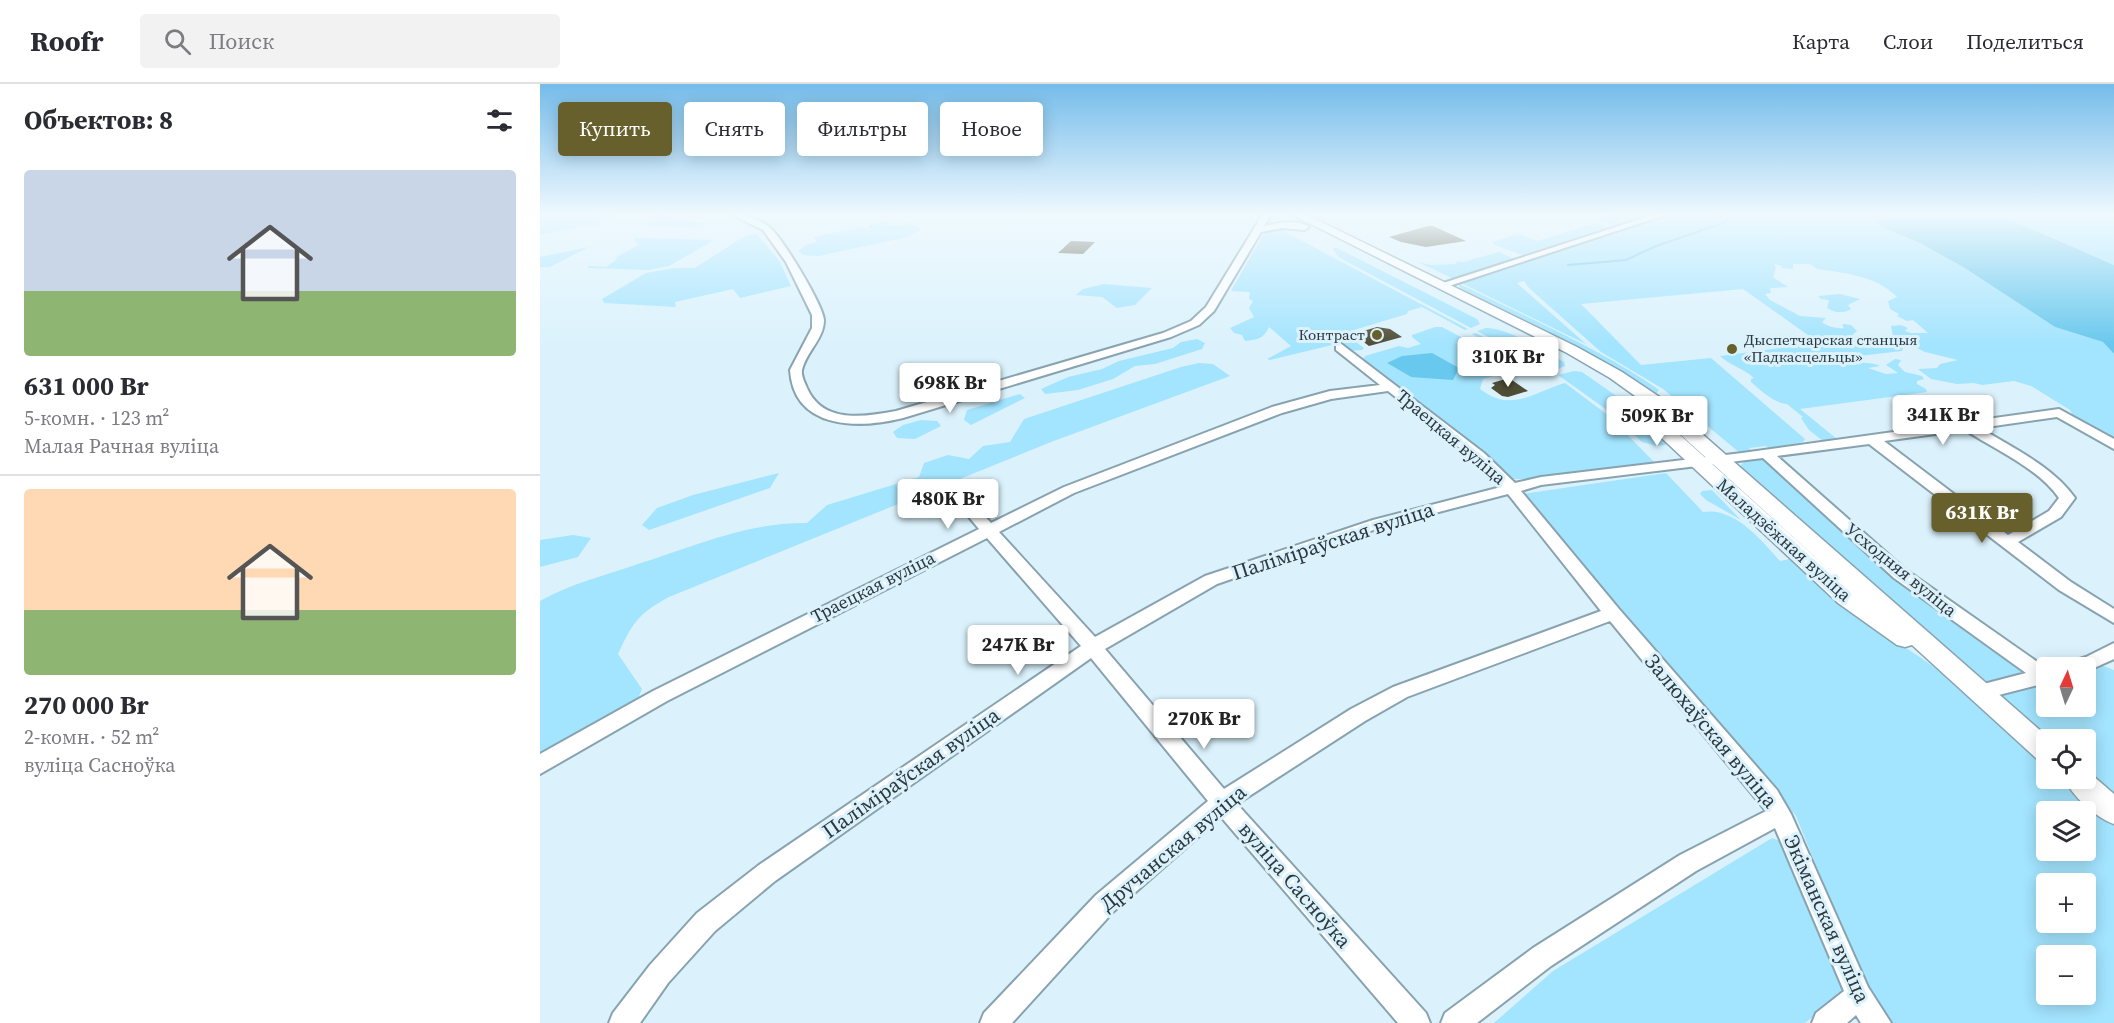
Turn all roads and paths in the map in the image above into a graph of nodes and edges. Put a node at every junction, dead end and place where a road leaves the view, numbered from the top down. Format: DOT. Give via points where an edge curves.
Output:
graph roads {
  1 [pos="789,258"];
  2 [pos="1241,258"];
  3 [pos="1371,258"];
  4 [pos="1380,258"];
  5 [pos="1527,258"];
  6 [pos="1435,287"];
  7 [pos="1340,347"];
  8 [pos="1390,387"];
  9 [pos="1968,426"];
  10 [pos="1872,439"];
  11 [pos="2114,445"];
  12 [pos="1766,454"];
  13 [pos="1709,461"];
  14 [pos="1512,488"];
  15 [pos="963,501"];
  16 [pos="988,529"];
  17 [pos="2007,542"];
  18 [pos="1613,613"];
  19 [pos="2114,617"];
  20 [pos="1093,647"];
  21 [pos="2114,650"];
  22 [pos="2096,660"];
  23 [pos="2036,670"];
  24 [pos="2036,678"];
  25 [pos="1980,692"];
  26 [pos="2036,742"];
  27 [pos="540,765"];
  28 [pos="2089,789"];
  29 [pos="1222,802"];
  30 [pos="2114,812"];
  31 [pos="1780,814"];
  32 [pos="1859,996"];
  33 [pos="623,1023"];
  34 [pos="994,1023"];
  35 [pos="1416,1023"];
  36 [pos="1455,1023"];
  37 [pos="1826,1023"];
  38 [pos="1877,1023"];
  1 -- 2 [label="street" via="819,321 796,377 808,404 820,413 846,419 898,415 1184,329 1210,309"];
  3 -- 6 [label="main road, Маладзёжная вуліца"];
  4 -- 6 [label="main road, Маладзёжная вуліца"];
  5 -- 6 [label="street"];
  6 -- 13 [label="main road, Маладзёжная вуліца" via="1605,382"];
  6 -- 13 [label="main road, Маладзёжная вуліца" via="1616,375 1654,402"];
  7 -- 8 [label="street, Траецкая вуліца"];
  8 -- 14 [label="street, Траецкая вуліца" via="1479,456"];
  8 -- 16 [label="street, Траецкая вуліца" via="1330,395 1277,410 1069,490"];
  9 -- 10 [label="street, Паліміраўская вуліца"];
  9 -- 11 [label="street, Паліміраўская вуліца" via="2060,413"];
  9 -- 17 [label="street" via="2046,478 2067,498 2055,514"];
  10 -- 12 [label="street, Паліміраўская вуліца"];
  10 -- 17 [label="street"];
  12 -- 13 [label="street, Паліміраўская вуліца"];
  12 -- 23 [label="street, Усходняя вуліца" via="1900,574"];
  13 -- 14 [label="street, Паліміраўская вуліца"];
  13 -- 25 [label="main road, Маладзёжная вуліца" via="1846,598"];
  14 -- 18 [label="street, Залюхаўская вуліца"];
  14 -- 20 [label="street, Паліміраўская вуліца" via="1379,523 1211,580"];
  15 -- 16 [label="street, вуліца Сасноўка"];
  16 -- 20 [label="street, вуліца Сасноўка"];
  16 -- 27 [label="street, Траецкая вуліца" via="660,696"];
  17 -- 19 [label="street"];
  18 -- 29 [label="street, Дручанская вуліца" via="1400,692"];
  18 -- 31 [label="street, Залюхаўская вуліца"];
  20 -- 29 [label="street, вуліца Сасноўка"];
  20 -- 33 [label="street, Паліміраўская вуліца" via="767,873 706,922 659,974"];
  21 -- 22 [label="street"];
  24 -- 25 [label="street"];
  25 -- 26 [label="main road, Маладзёжная вуліца"];
  28 -- 30 [label="main road"];
  29 -- 34 [label="street, Дручанская вуліца" via="1105,903"];
  29 -- 35 [label="street, вуліца Сасноўка"];
  31 -- 32 [label="street, Экіманская вуліца"];
  31 -- 36 [label="street, Залюхаўская вуліца" via="1688,863 1542,957"];
  32 -- 37 [label="street"];
  32 -- 38 [label="street, Экіманская вуліца"];
}
